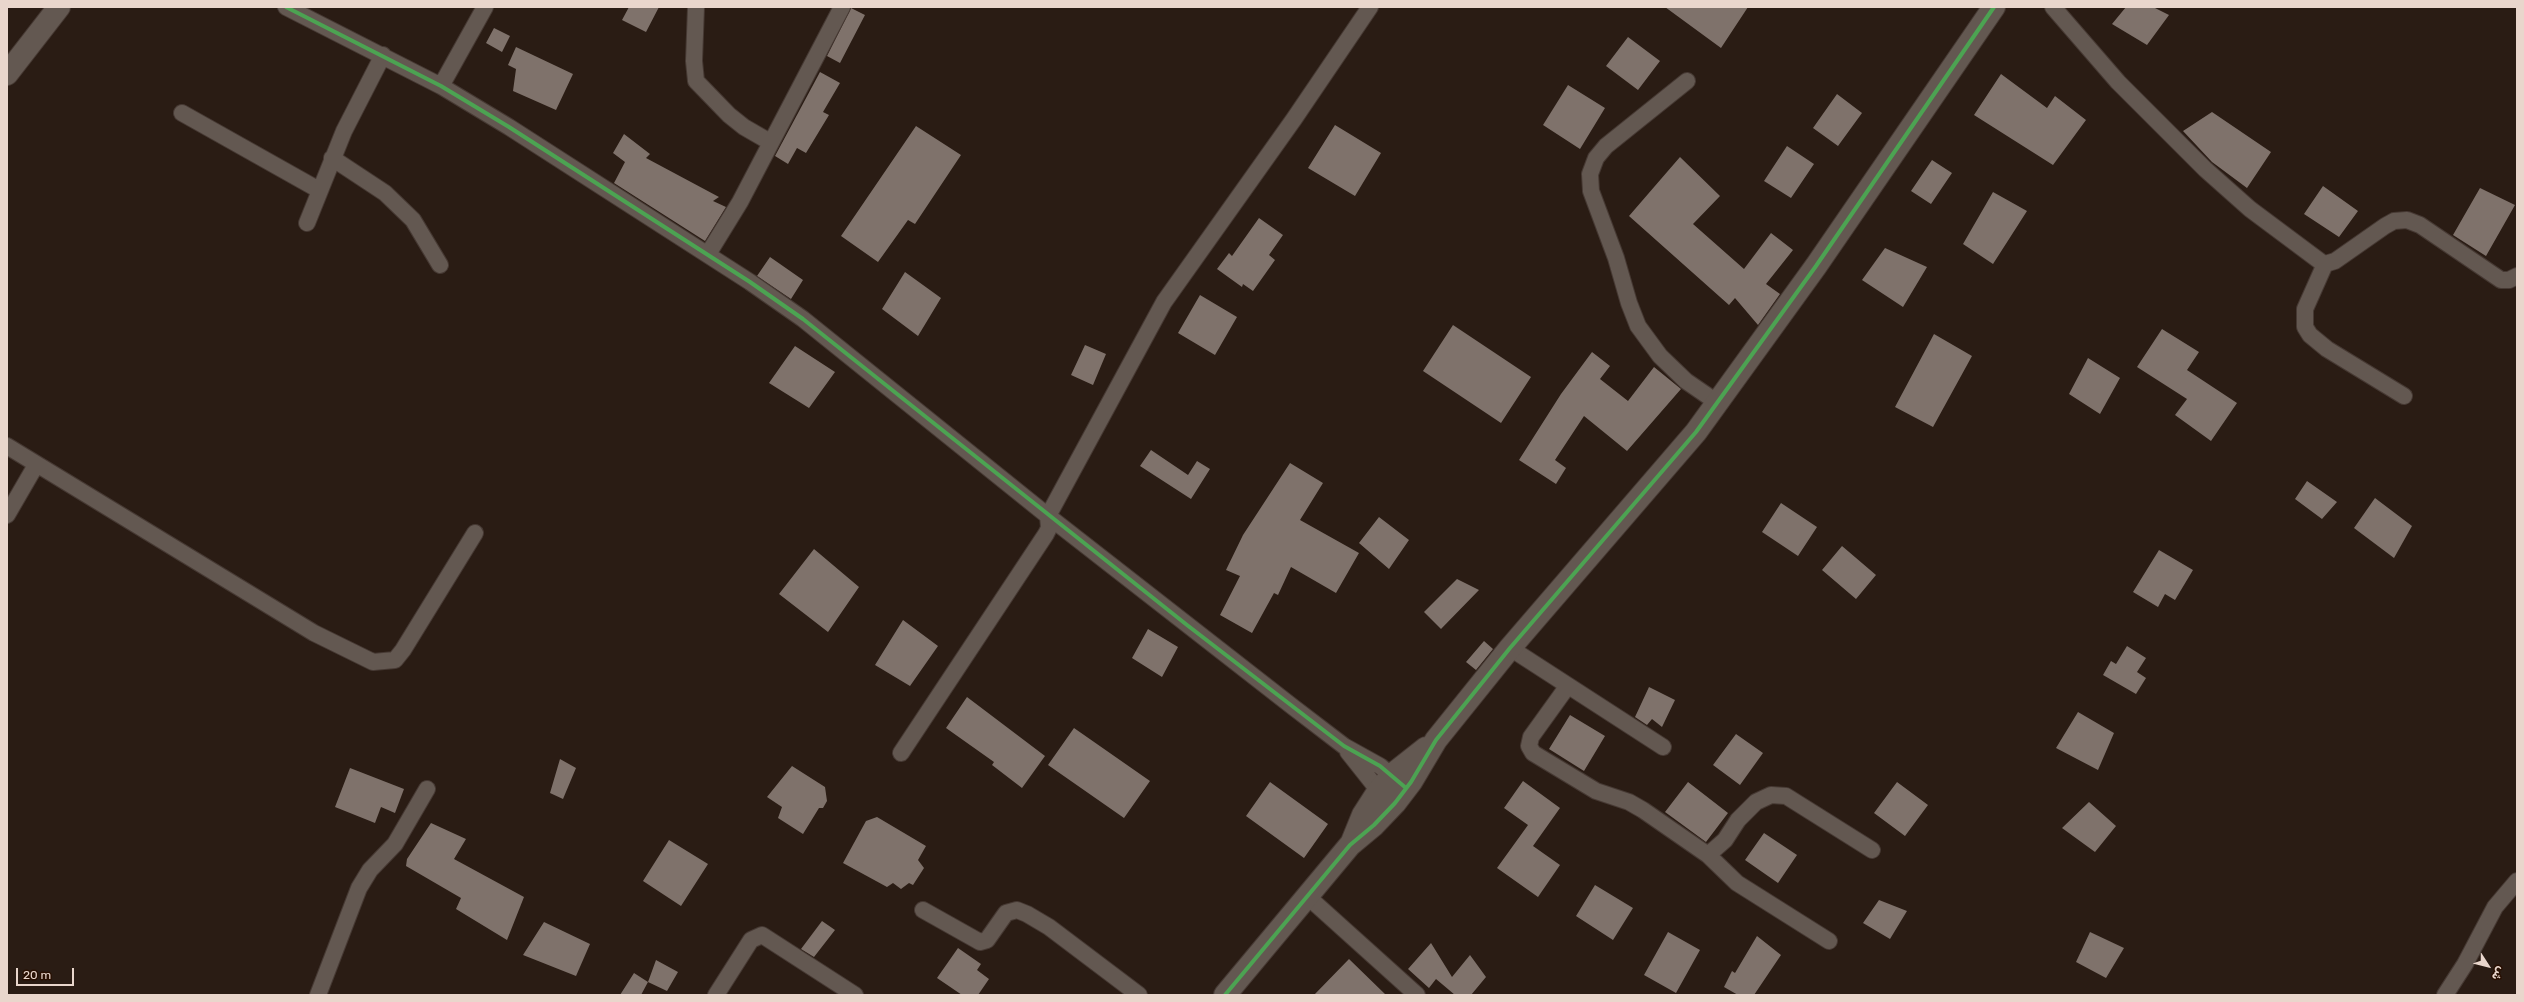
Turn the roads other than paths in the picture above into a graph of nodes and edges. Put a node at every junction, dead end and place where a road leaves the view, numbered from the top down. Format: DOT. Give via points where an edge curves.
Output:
graph roads {
  1 [pos="59,7"];
  2 [pos="286,7"];
  3 [pos="485,7"];
  4 [pos="696,7"];
  5 [pos="842,7"];
  6 [pos="1370,7"];
  7 [pos="1994,7"];
  8 [pos="2053,7"];
  9 [pos="383,55"];
  10 [pos="7,74"];
  11 [pos="1686,81"];
  12 [pos="441,86"];
  13 [pos="182,113"];
  14 [pos="770,142"];
  15 [pos="332,158"];
  16 [pos="318,190"];
  17 [pos="307,223"];
  18 [pos="708,254"];
  19 [pos="2325,264"];
  20 [pos="440,265"];
  21 [pos="2517,276"];
  22 [pos="2404,396"];
  23 [pos="1718,403"];
  24 [pos="7,446"];
  25 [pos="36,465"];
  26 [pos="7,514"];
  27 [pos="1048,516"];
  28 [pos="475,533"];
  29 [pos="1510,648"];
  30 [pos="1567,687"];
  31 [pos="1663,747"];
  32 [pos="901,753"];
  33 [pos="427,789"];
  34 [pos="1393,789"];
  35 [pos="1872,850"];
  36 [pos="1708,855"];
  37 [pos="2517,881"];
  38 [pos="1308,896"];
  39 [pos="923,910"];
  40 [pos="1829,941"];
  41 [pos="318,995"];
  42 [pos="716,995"];
  43 [pos="855,995"];
  44 [pos="1139,995"];
  45 [pos="1225,995"];
  46 [pos="1417,995"];
  47 [pos="2445,995"];
  1 -- 10 [label="street"];
  2 -- 9 [label="street"];
  3 -- 12 [label="street"];
  4 -- 14 [label="street" via="696,81 729,115"];
  5 -- 14 [label="street"];
  6 -- 27 [label="street" via="1164,302"];
  7 -- 23 [label="street" via="1816,266"];
  8 -- 19 [label="street" via="2118,82 2206,169 2288,239"];
  9 -- 12 [label="street"];
  9 -- 15 [label="street"];
  11 -- 23 [label="street" via="1606,146 1596,158 1590,174 1591,191 1638,326 1660,356 1686,381"];
  12 -- 18 [label="street"];
  13 -- 16 [label="street"];
  14 -- 18 [label="street" via="740,202"];
  15 -- 16 [label="street"];
  15 -- 20 [label="street" via="385,193 413,220"];
  16 -- 17 [label="street"];
  18 -- 27 [label="street" via="804,320"];
  19 -- 21 [label="street" via="2335,261 2385,226 2407,220 2420,225 2496,277 2509,280"];
  19 -- 22 [label="street" via="2305,309 2305,327 2310,335 2327,349"];
  23 -- 29 [label="street" via="1691,438"];
  24 -- 25 [label="street"];
  25 -- 26 [label="street"];
  25 -- 28 [label="street" via="314,634 373,662 395,660 403,650"];
  27 -- 32 [label="street" via="1046,534"];
  27 -- 34 [label="street" via="1344,746"];
  29 -- 30 [label="street"];
  29 -- 34 [label="street"];
  30 -- 31 [label="street"];
  30 -- 36 [label="street" via="1531,737 1529,746 1533,753 1596,791 1629,802"];
  33 -- 41 [label="street" via="395,844 370,870 359,888"];
  34 -- 38 [label="street" via="1363,815 1350,845"];
  35 -- 36 [label="street" via="1786,796 1771,795 1756,802 1738,820 1725,840"];
  36 -- 40 [label="street" via="1737,883"];
  37 -- 47 [label="street" via="2496,907"];
  38 -- 45 [label="street"];
  38 -- 46 [label="street"];
  39 -- 44 [label="street" via="980,942 987,940 1006,913 1017,910 1049,927"];
  42 -- 43 [label="street" via="751,940 762,935"];
}
